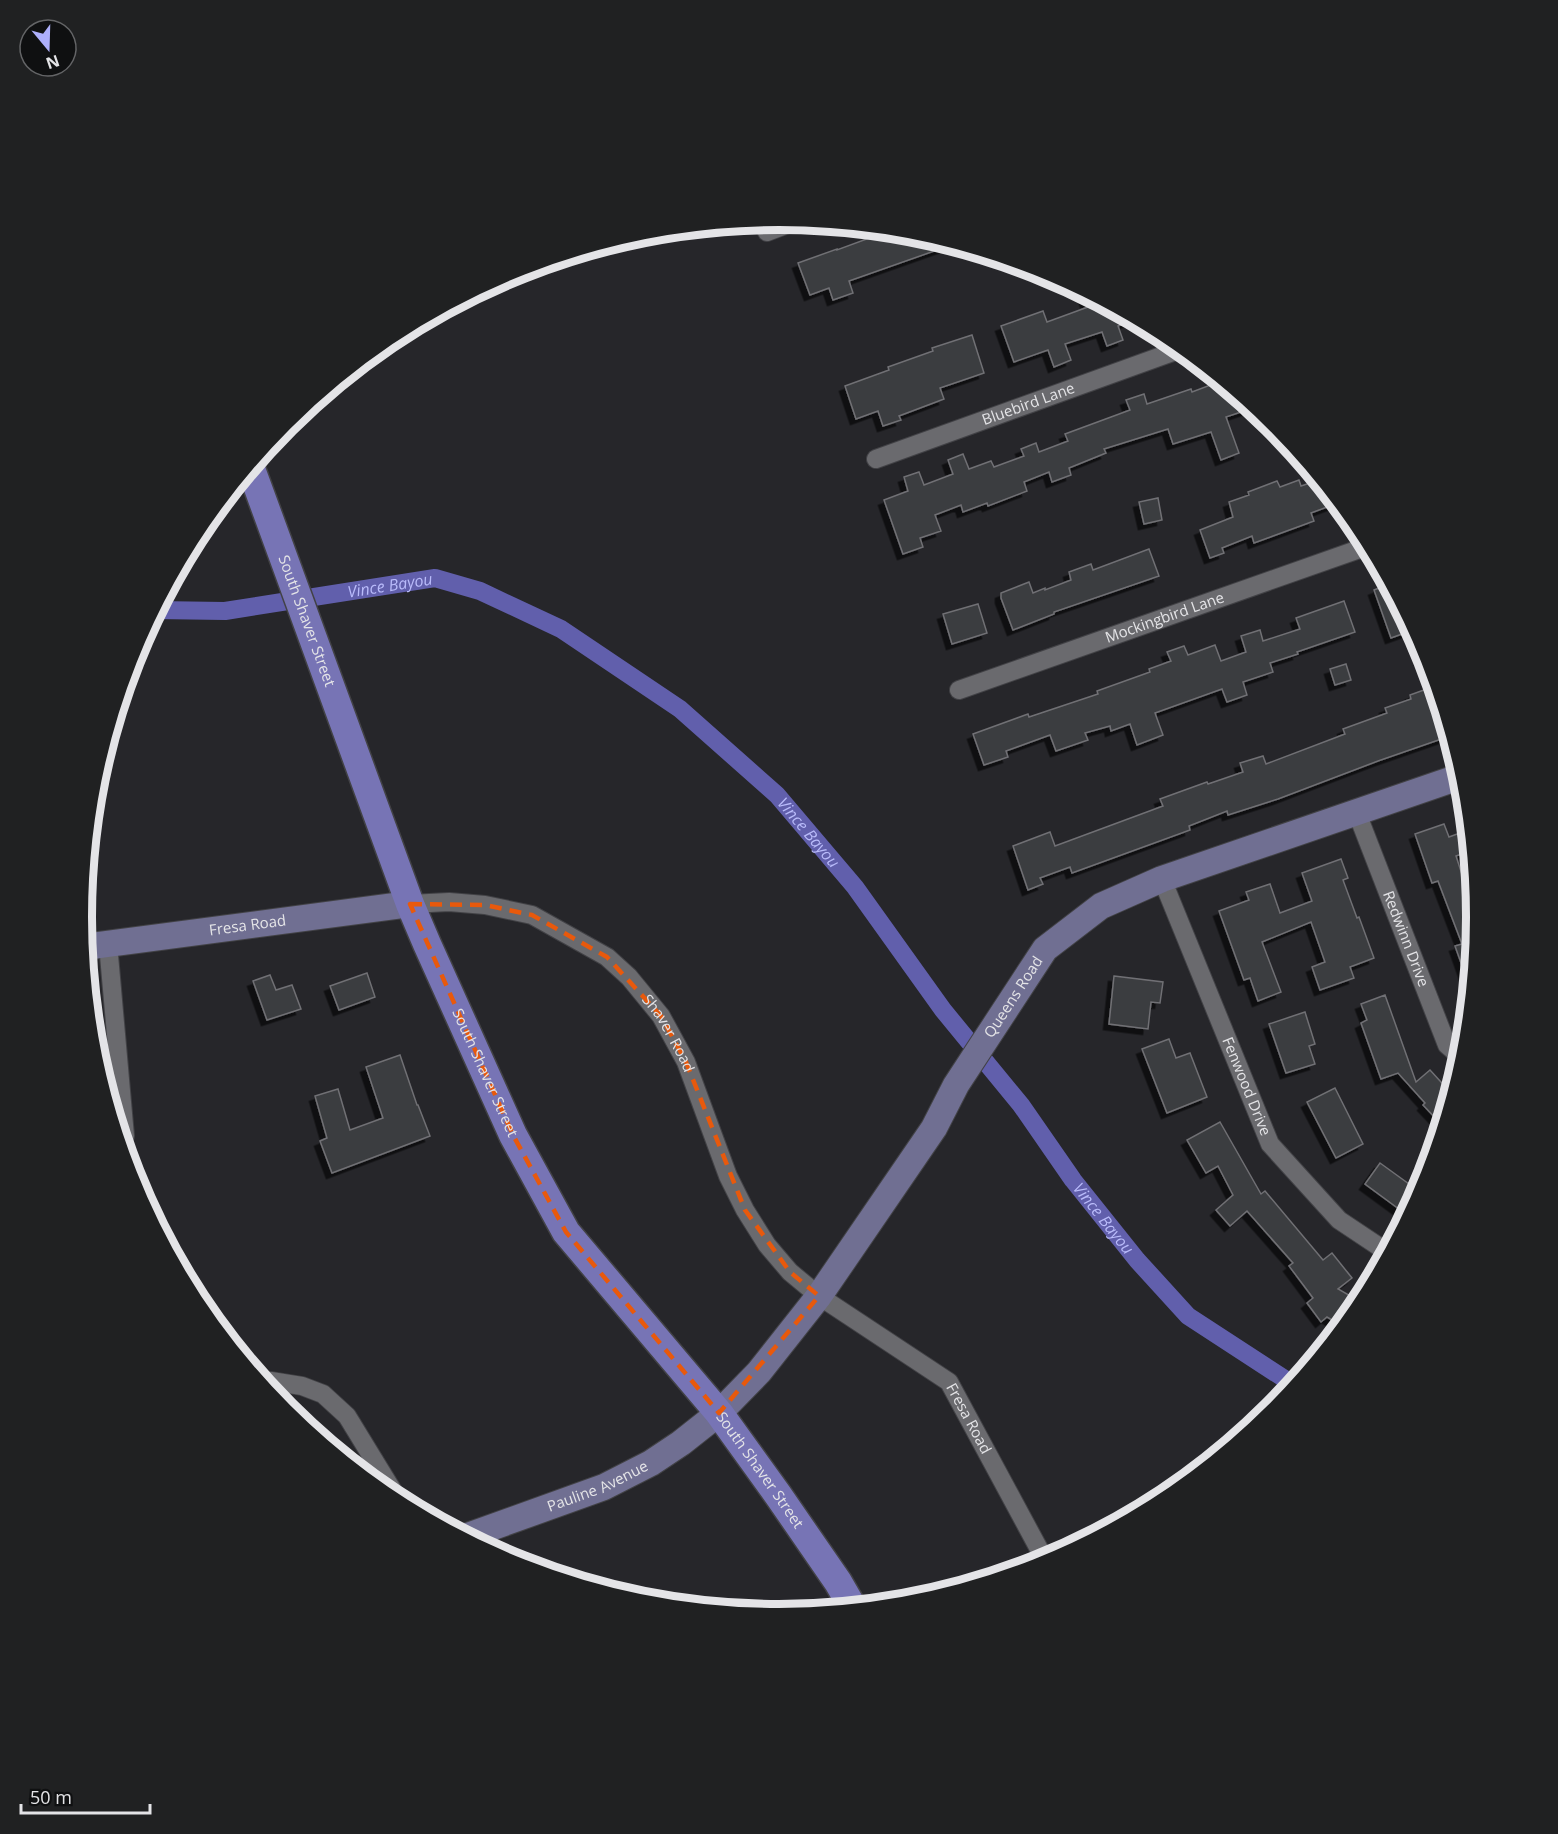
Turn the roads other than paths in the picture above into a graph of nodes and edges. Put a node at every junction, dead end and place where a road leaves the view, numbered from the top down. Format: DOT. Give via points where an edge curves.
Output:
graph roads {
  1 [pos="772,230"];
  2 [pos="767,232"];
  3 [pos="1171,353"];
  4 [pos="876,459"];
  5 [pos="253,475"];
  6 [pos="1359,549"];
  7 [pos="960,690"];
  8 [pos="1452,779"];
  9 [pos="1357,813"];
  10 [pos="1162,879"];
  11 [pos="410,904"];
  12 [pos="96,945"];
  13 [pos="1453,1050"];
  14 [pos="123,1120"];
  15 [pos="1381,1248"];
  16 [pos="819,1296"];
  17 [pos="273,1381"];
  18 [pos="719,1413"];
  19 [pos="387,1482"];
  20 [pos="474,1534"];
  21 [pos="1041,1552"];
  22 [pos="848,1601"];
  1 -- 2 [label="street"];
  3 -- 4 [label="street, Bluebird Lane"];
  5 -- 11 [label="main road, South Shaver Street"];
  6 -- 7 [label="street, Mockingbird Lane"];
  8 -- 9 [label="street, Queens Road"];
  9 -- 10 [label="street, Queens Road"];
  9 -- 13 [label="street, Redwinn Drive" via="1447,1045"];
  10 -- 15 [label="street, Fenwood Drive" via="1270,1144 1339,1220"];
  10 -- 16 [label="street, Queens Road" via="1101,906 1045,949 956,1084 934,1128"];
  11 -- 12 [label="street, Fresa Road"];
  11 -- 16 [label="street, Shaver Road" via="485,905 532,915 607,957 629,976 661,1016 686,1062 744,1210 790,1272"];
  11 -- 18 [label="main road, South Shaver Street" via="513,1135 567,1232"];
  12 -- 14 [label="street"];
  16 -- 18 [label="street, Queens Road" via="759,1372"];
  16 -- 21 [label="street, Fresa Road" via="949,1382"];
  17 -- 19 [label="street" via="323,1394 347,1416"];
  18 -- 20 [label="street, Pauline Avenue" via="651,1463 604,1487"];
  18 -- 22 [label="main road, South Shaver Street"];
}
